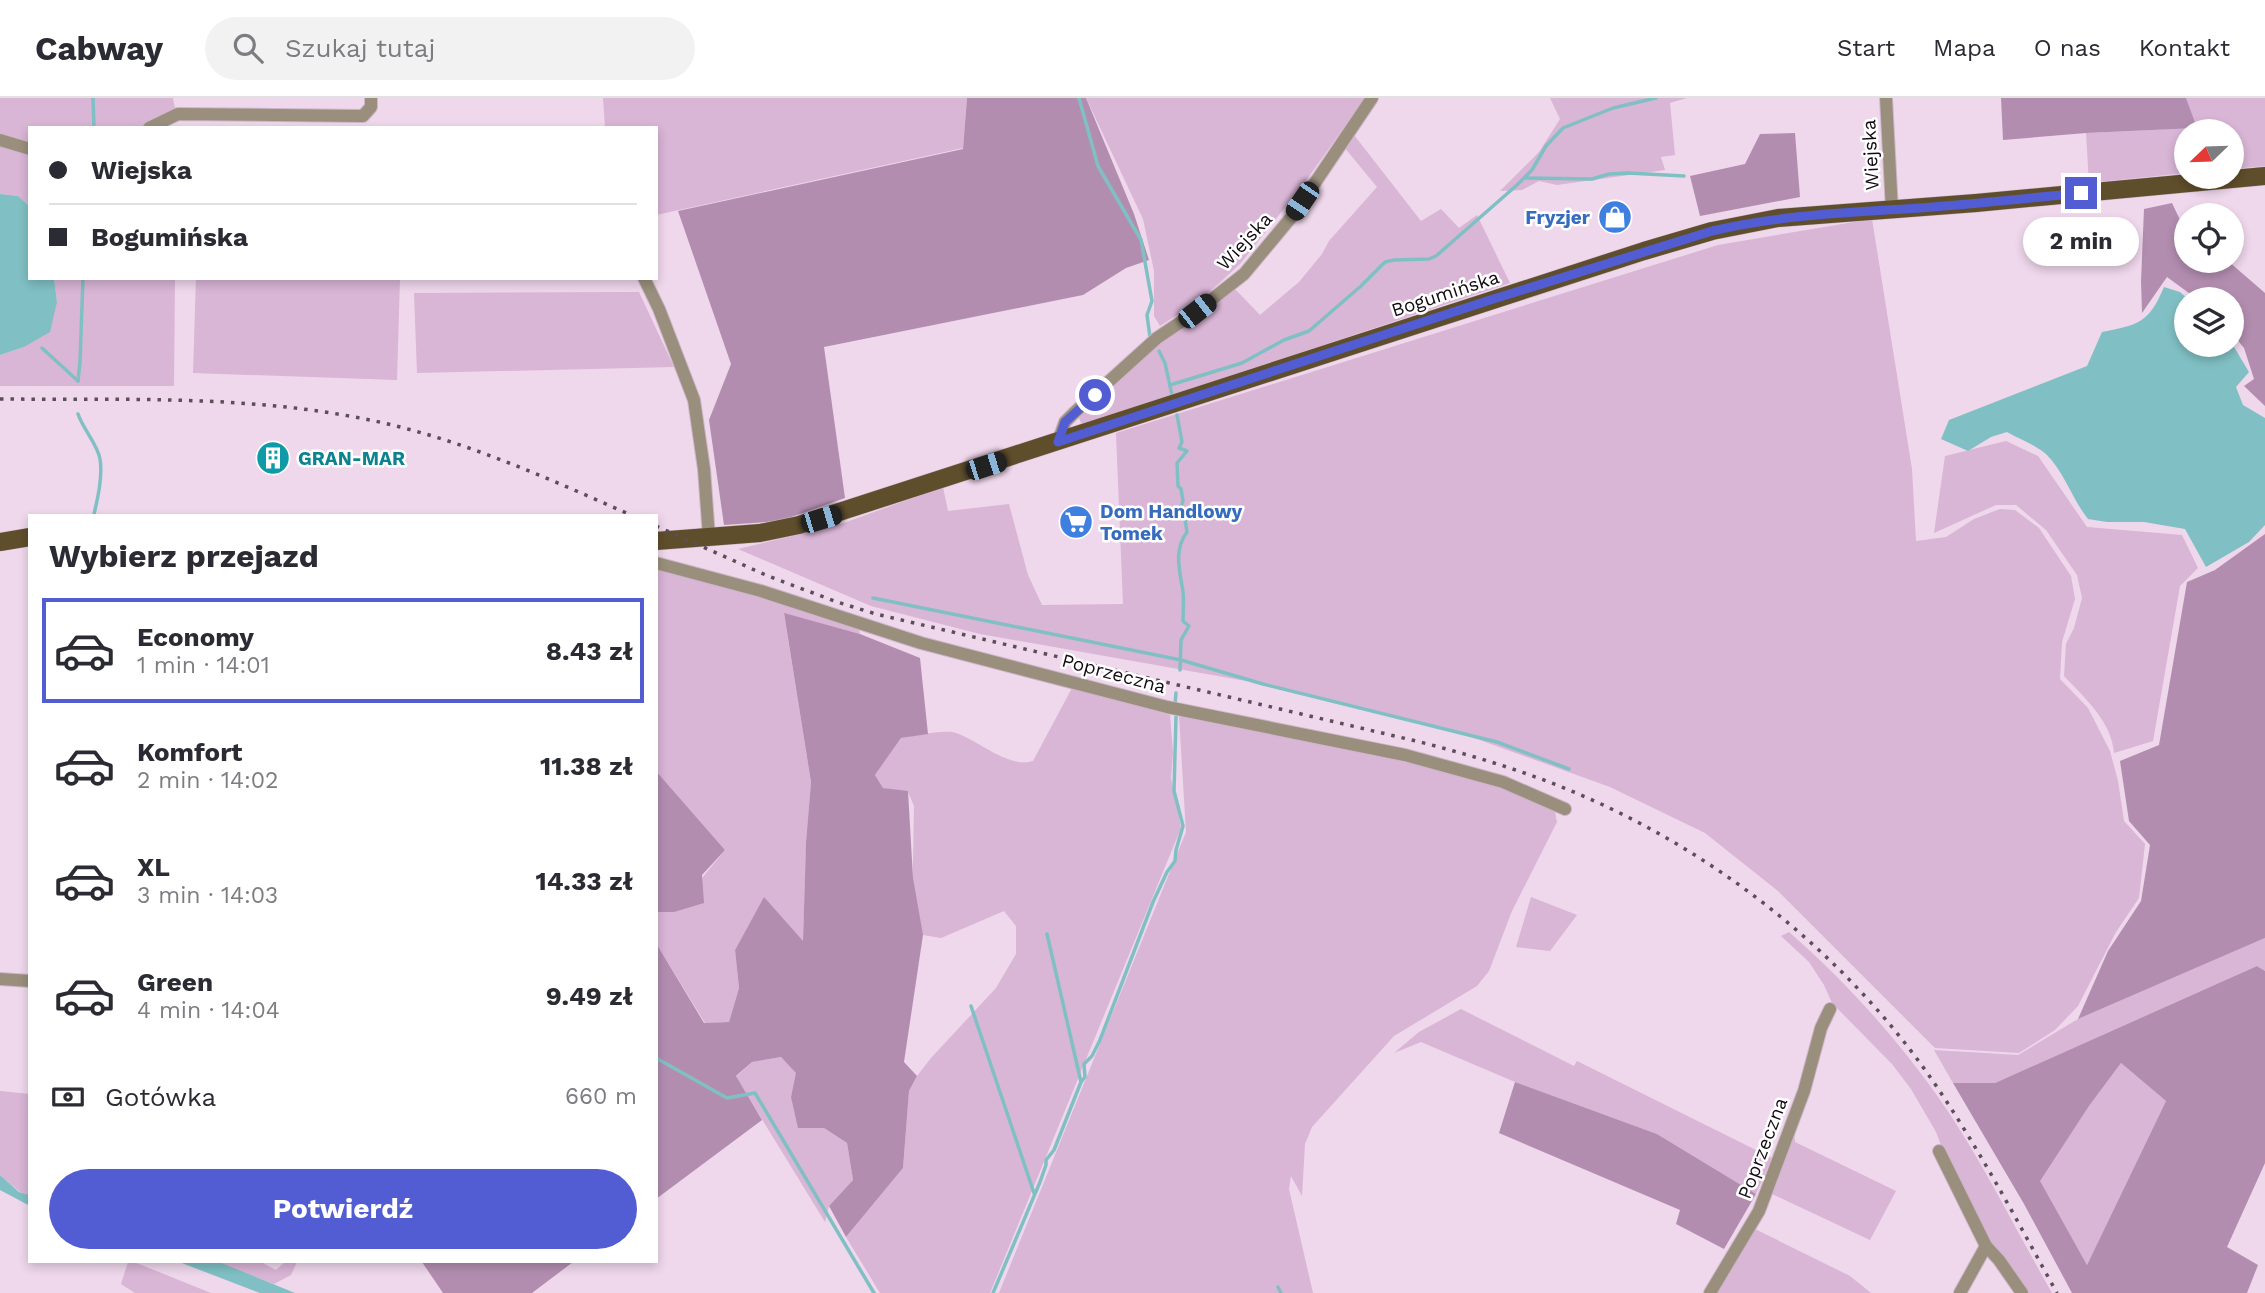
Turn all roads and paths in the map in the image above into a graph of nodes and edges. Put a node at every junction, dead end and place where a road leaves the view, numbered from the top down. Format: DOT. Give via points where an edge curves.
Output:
graph roads {
  1 [pos="371,98"];
  2 [pos="1372,98"];
  3 [pos="1885,98"];
  4 [pos="153,126"];
  5 [pos="0,140"];
  6 [pos="28,148"];
  7 [pos="2265,176"];
  8 [pos="1892,210"];
  9 [pos="645,280"];
  10 [pos="1058,442"];
  11 [pos="28,537"];
  12 [pos="709,537"];
  13 [pos="0,541"];
  14 [pos="658,541"];
  15 [pos="658,564"];
  16 [pos="1565,808"];
  17 [pos="0,979"];
  18 [pos="28,981"];
  19 [pos="1830,1009"];
  20 [pos="1939,1151"];
  21 [pos="1986,1246"];
  22 [pos="1710,1293"];
  23 [pos="1960,1293"];
  24 [pos="2022,1293"];
  1 -- 4 [label="street" via="371,107 363,116 178,114"];
  2 -- 10 [label="street, Wiejska" via="1294,214 1244,274 1157,338 1065,422"];
  3 -- 8 [label="street, Wiejska"];
  5 -- 6 [label="street"];
  7 -- 8 [label="main road, Bogumińska"];
  8 -- 10 [label="main road, Bogumińska" via="1778,218 1712,231"];
  9 -- 12 [label="street" via="694,400"];
  10 -- 12 [label="main road, Bogumińska" via="799,525"];
  11 -- 13 [label="main road"];
  12 -- 14 [label="main road, Bogumińska"];
  15 -- 16 [label="street, Poprzeczna" via="921,643 1167,707 1405,755 1503,782"];
  17 -- 18 [label="street"];
  19 -- 22 [label="street, Poprzeczna" via="1759,1211"];
  20 -- 21 [label="street"];
  21 -- 23 [label="street"];
  21 -- 24 [label="street"];
}
